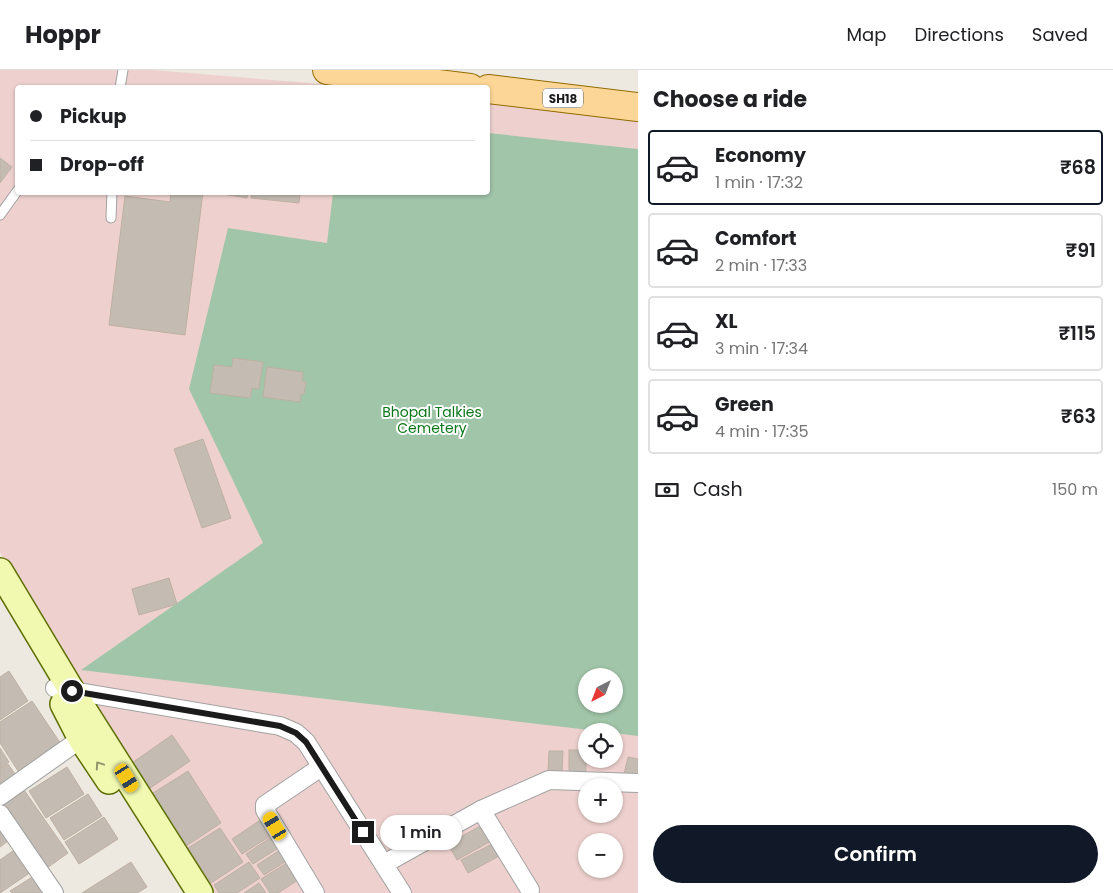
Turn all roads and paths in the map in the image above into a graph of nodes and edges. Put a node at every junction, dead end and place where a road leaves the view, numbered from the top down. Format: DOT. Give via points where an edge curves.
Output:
graph roads {
  1 [pos="122,70"];
  2 [pos="327,70"];
  3 [pos="410,76"];
  4 [pos="120,85"];
  5 [pos="455,85"];
  6 [pos="490,90"];
  7 [pos="638,107"];
  8 [pos="15,194"];
  9 [pos="112,195"];
  10 [pos="0,216"];
  11 [pos="111,218"];
  12 [pos="0,572"];
  13 [pos="0,597"];
  14 [pos="35,642"];
  15 [pos="64,690"];
  16 [pos="88,733"];
  17 [pos="321,767"];
  18 [pos="638,783"];
  19 [pos="0,796"];
  20 [pos="481,810"];
  21 [pos="0,814"];
  22 [pos="384,864"];
  23 [pos="530,890"];
  24 [pos="54,893"];
  25 [pos="185,893"];
  26 [pos="200,893"];
  27 [pos="315,893"];
  28 [pos="402,893"];
  1 -- 4 [label="lane"];
  2 -- 3 [label="main road"];
  3 -- 5 [label="main road"];
  6 -- 7 [label="main road, SH18"];
  8 -- 10 [label="lane"];
  9 -- 11 [label="lane"];
  12 -- 14 [label="main road"];
  13 -- 14 [label="main road"];
  14 -- 15 [label="main road"];
  15 -- 16 [label="main road"];
  15 -- 17 [label="street" via="280,726 306,742"];
  16 -- 19 [label="street"];
  25 -- 16 [label="main road, one-way"];
  16 -- 26 [label="main road"];
  17 -- 22 [label="street"];
  17 -- 27 [label="street" via="265,805"];
  18 -- 20 [label="street" via="549,780"];
  20 -- 22 [label="street"];
  20 -- 23 [label="street"];
  21 -- 24 [label="street"];
  22 -- 28 [label="street"];
}
